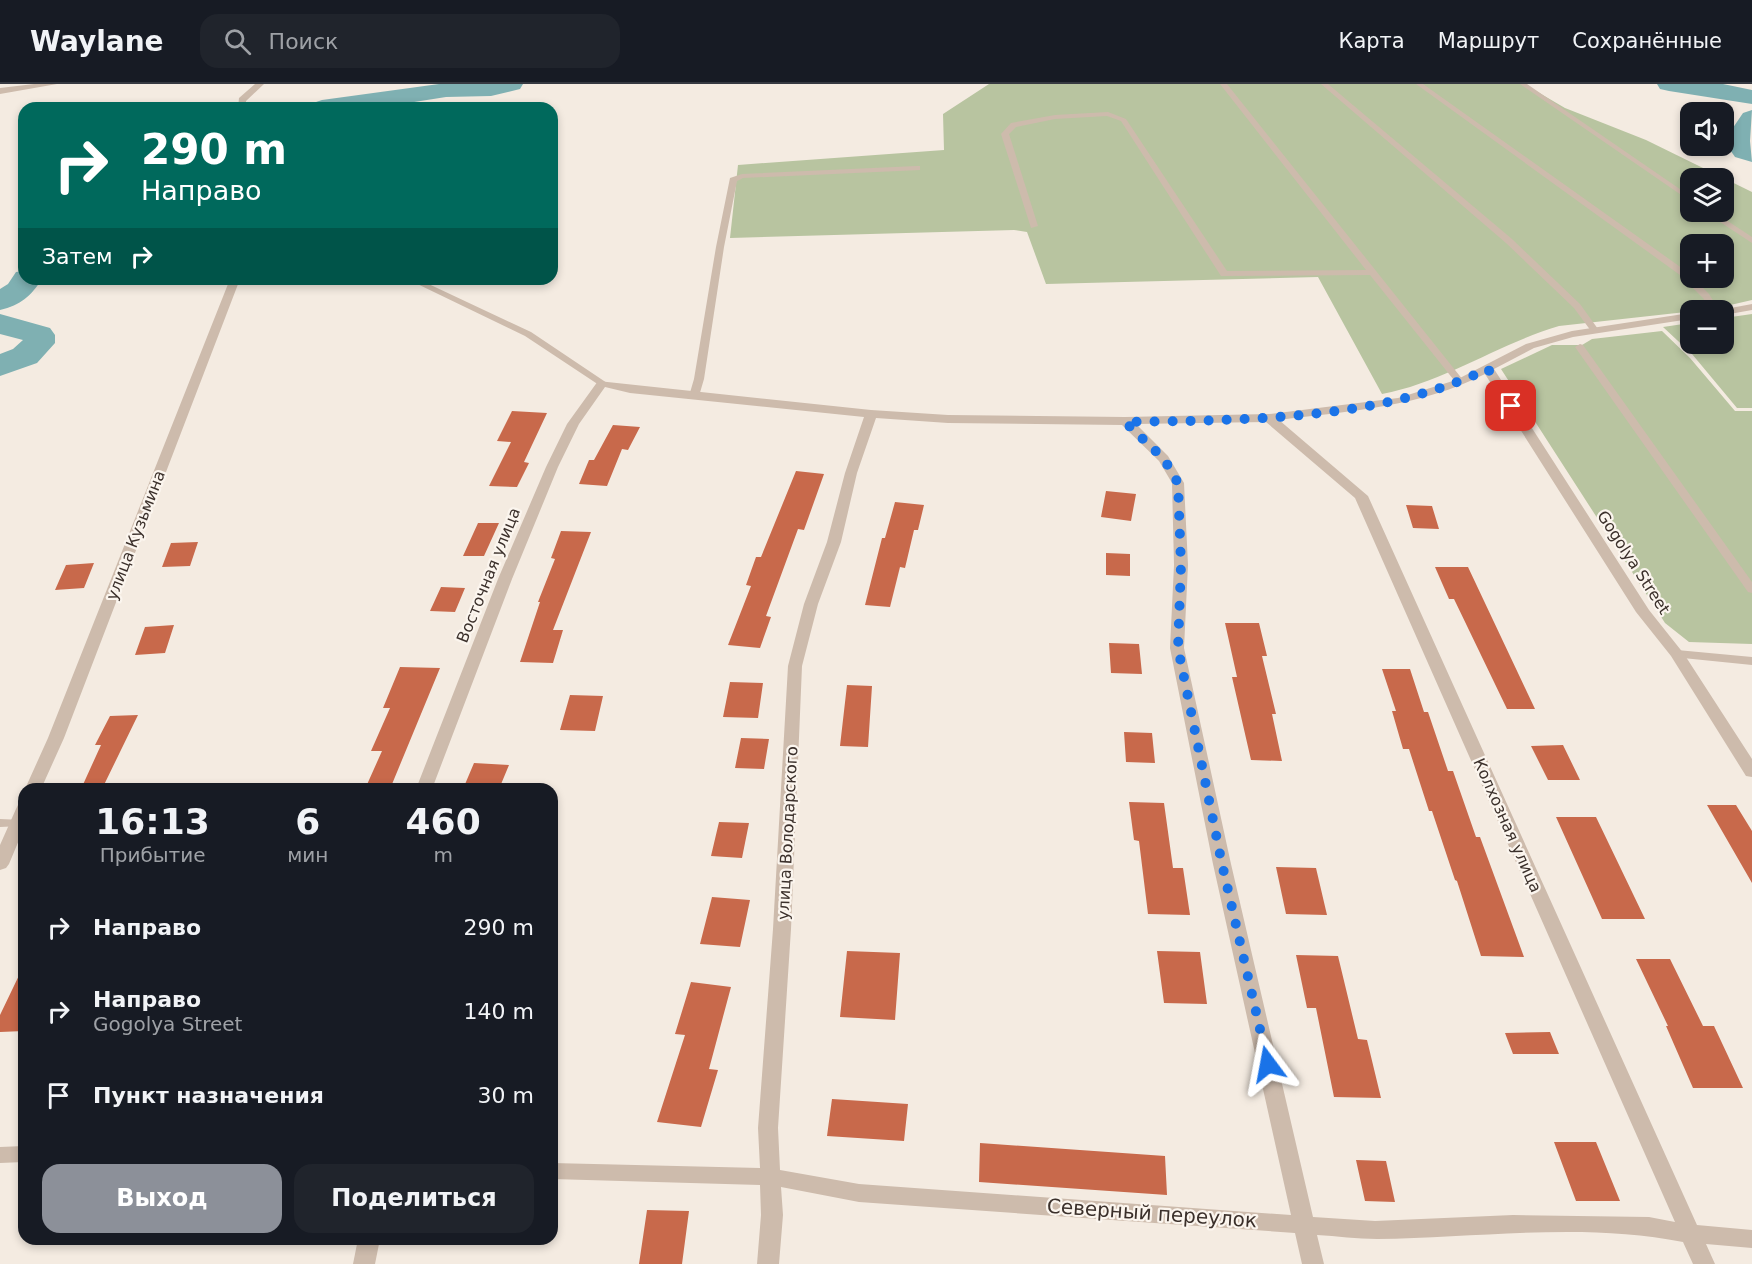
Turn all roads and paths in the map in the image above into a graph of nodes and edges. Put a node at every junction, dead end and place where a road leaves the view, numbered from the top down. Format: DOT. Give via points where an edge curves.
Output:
graph roads {
  1 [pos="53,84"];
  2 [pos="260,84"];
  3 [pos="1223,84"];
  4 [pos="1324,84"];
  5 [pos="1419,84"];
  6 [pos="1523,84"];
  7 [pos="0,91"];
  8 [pos="242,102"];
  9 [pos="916,168"];
  10 [pos="1680,192"];
  11 [pos="1724,222"];
  12 [pos="1034,226"];
  13 [pos="1752,241"];
  14 [pos="1373,272"];
  15 [pos="233,285"];
  16 [pos="424,285"];
  17 [pos="1709,300"];
  18 [pos="1752,307"];
  19 [pos="1734,310"];
  20 [pos="1680,317"];
  21 [pos="1594,329"];
  22 [pos="1580,347"];
  23 [pos="1488,369"];
  24 [pos="602,382"];
  25 [pos="1460,382"];
  26 [pos="694,396"];
  27 [pos="871,414"];
  28 [pos="1269,418"];
  29 [pos="1125,422"];
  30 [pos="1752,590"];
  31 [pos="1677,654"];
  32 [pos="1752,661"];
  33 [pos="1752,772"];
  34 [pos="36,783"];
  35 [pos="426,783"];
  36 [pos="14,818"];
  37 [pos="0,864"];
  38 [pos="18,1154"];
  39 [pos="0,1155"];
  40 [pos="558,1171"];
  41 [pos="771,1177"];
  42 [pos="1305,1223"];
  43 [pos="1691,1234"];
  44 [pos="1752,1239"];
  45 [pos="368,1245"];
  46 [pos="364,1264"];
  47 [pos="768,1264"];
  48 [pos="1313,1264"];
  49 [pos="1704,1264"];
  1 -- 7 [label="street"];
  2 -- 8 [label="street"];
  3 -- 14 [label="lane"];
  4 -- 21 [label="lane" via="1509,242 1577,306"];
  5 -- 17 [label="lane" via="1683,273"];
  6 -- 10 [label="lane"];
  9 -- 26 [label="lane" via="742,176 733,180"];
  11 -- 13 [label="lane"];
  12 -- 14 [label="lane" via="1005,134 1014,125 1108,114 1124,120 1224,274"];
  14 -- 25 [label="lane"];
  15 -- 34 [label="street, улица Кузьмина" via="57,738"];
  16 -- 24 [label="lane" via="528,334"];
  18 -- 19 [label="street"];
  20 -- 21 [label="street"];
  21 -- 23 [label="street" via="1530,346"];
  22 -- 30 [label="lane"];
  23 -- 25 [label="street"];
  23 -- 31 [label="street, Gogolya Street" via="1643,612"];
  24 -- 26 [label="street"];
  24 -- 35 [label="street, Восточная улица" via="573,424 539,496"];
  25 -- 28 [label="street" via="1399,401"];
  26 -- 27 [label="street"];
  27 -- 29 [label="street"];
  27 -- 41 [label="street, улица Володарского" via="795,666 768,1128"];
  28 -- 29 [label="street"];
  28 -- 43 [label="street, Колхозная улица" via="1361,496"];
  29 -- 42 [label="street" via="1164,459 1178,483 1178,648 1222,864"];
  31 -- 32 [label="lane"];
  31 -- 33 [label="street, Gogolya Street"];
  36 -- 37 [label="street"];
  38 -- 39 [label="street"];
  40 -- 41 [label="street, Северный переулок"];
  41 -- 42 [label="street, Северный переулок" via="859,1193"];
  41 -- 47 [label="street, улица Володарского"];
  42 -- 43 [label="street, Северный переулок" via="1375,1230 1513,1224 1649,1226"];
  42 -- 48 [label="street"];
  43 -- 44 [label="street, Северный переулок"];
  43 -- 49 [label="street, Колхозная улица"];
  45 -- 46 [label="street"];
}
